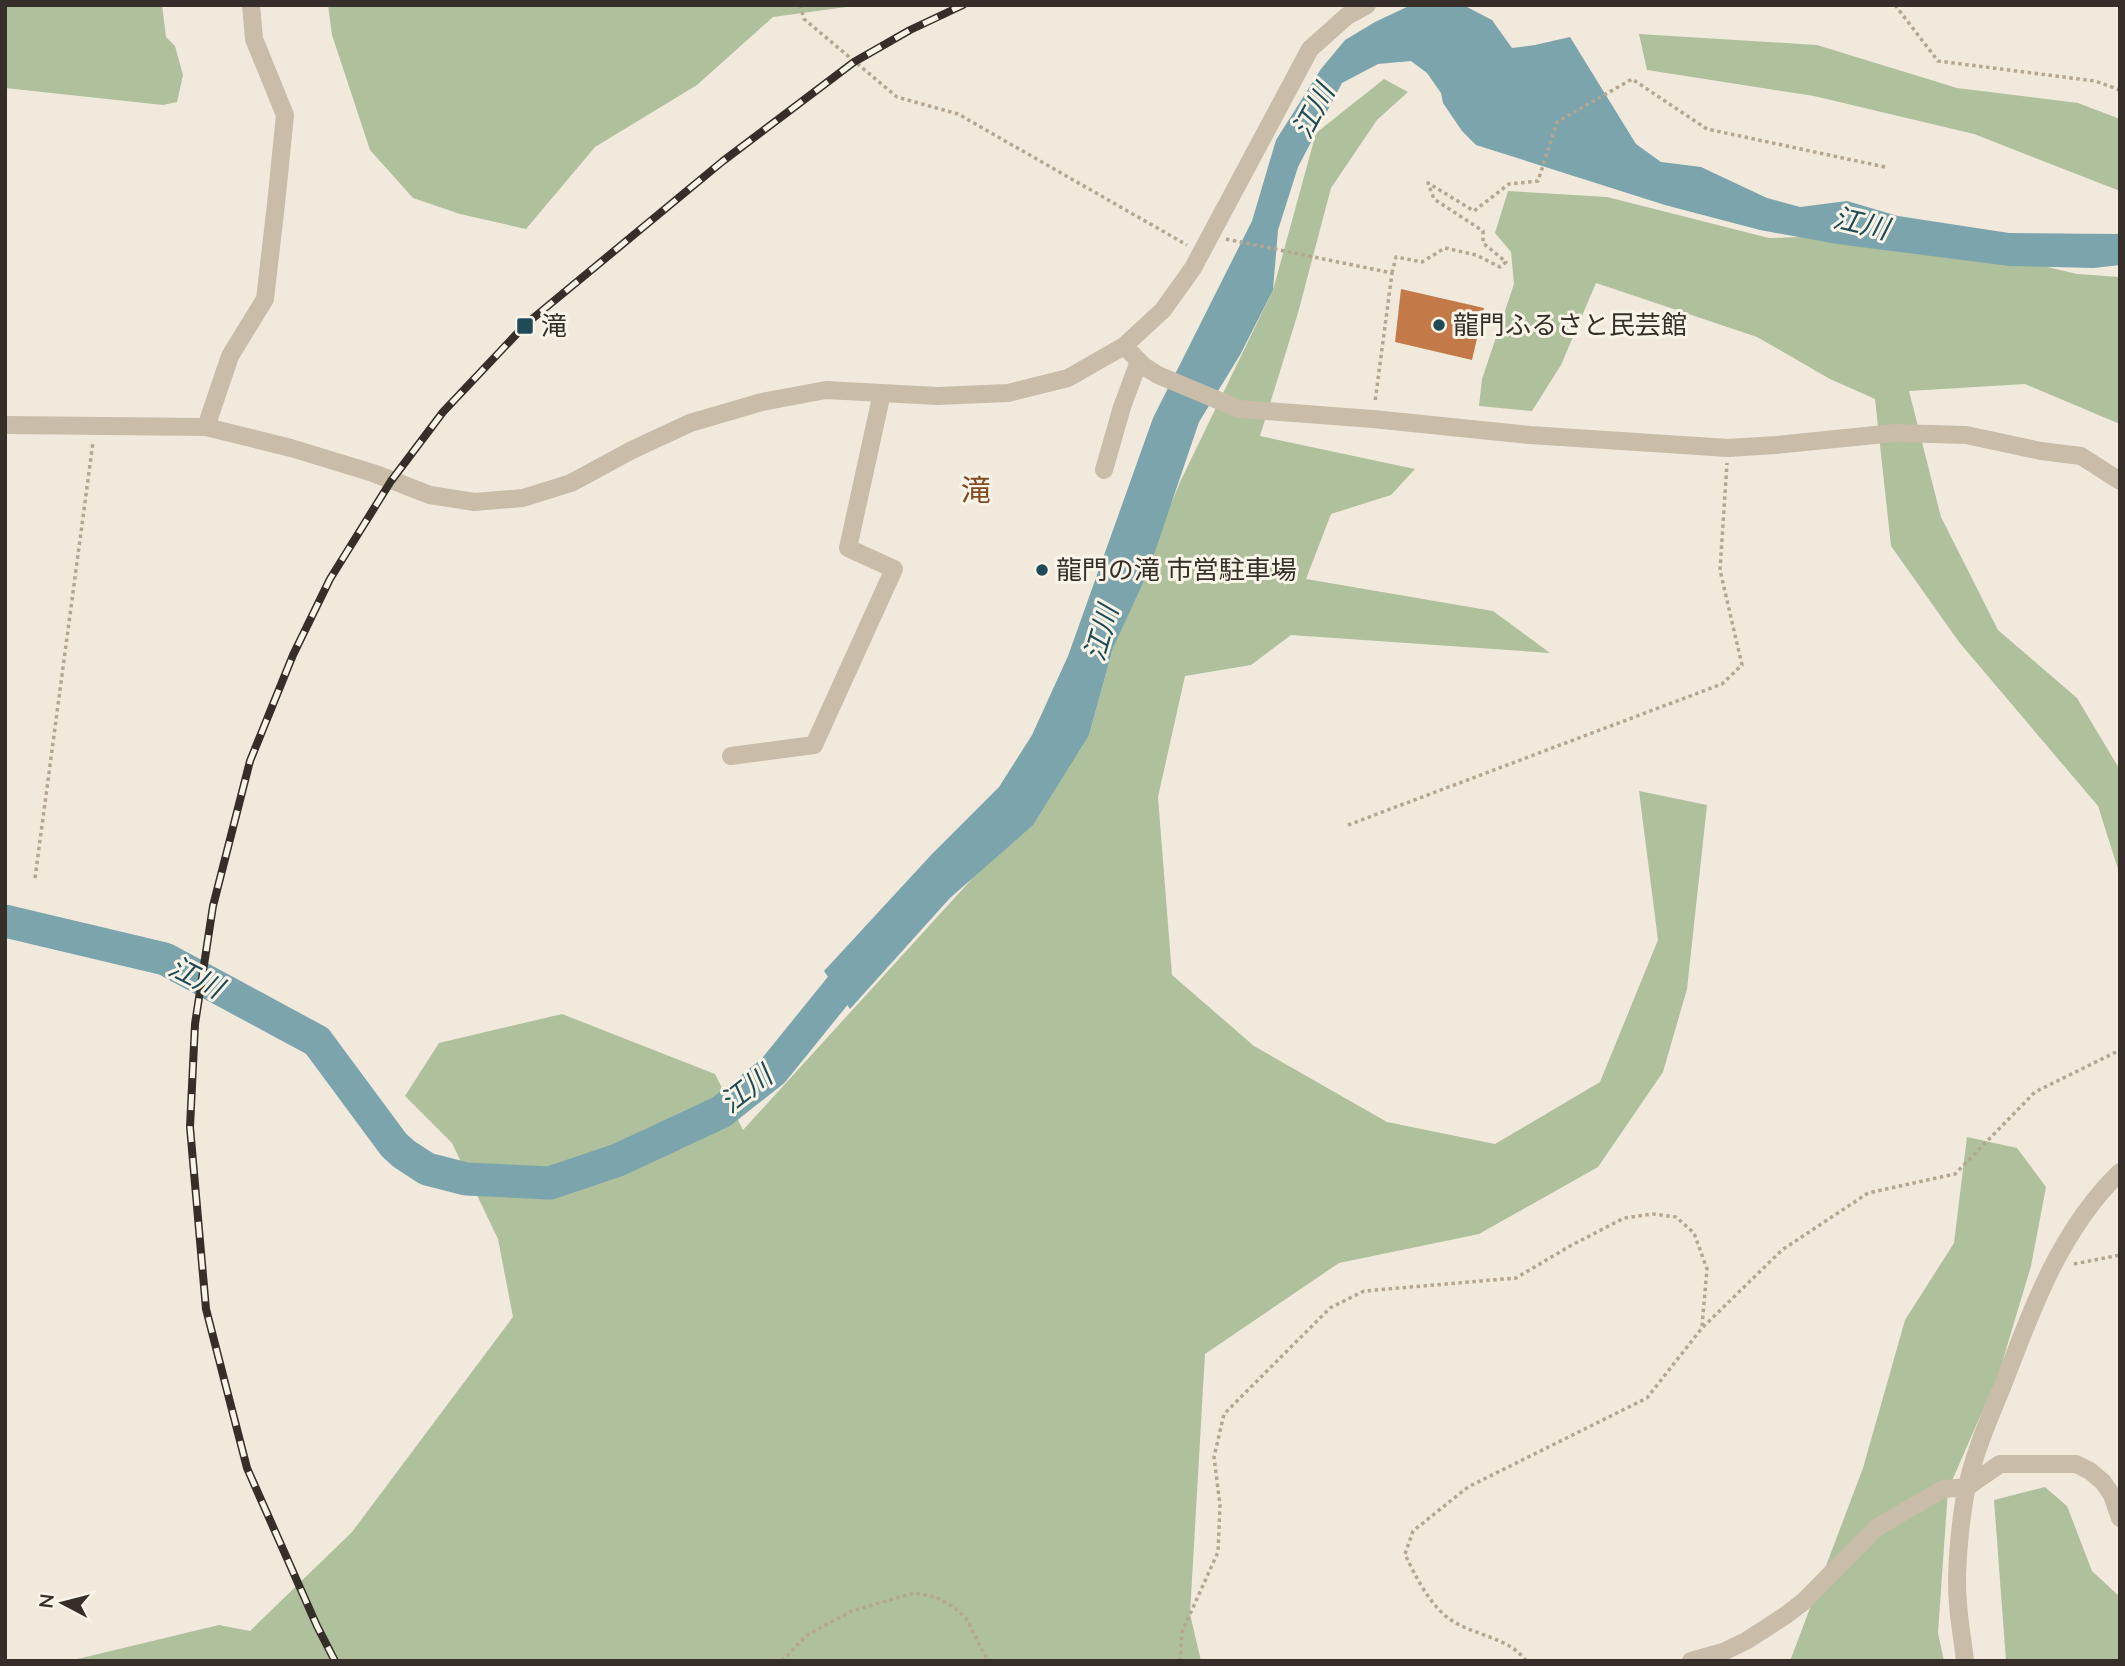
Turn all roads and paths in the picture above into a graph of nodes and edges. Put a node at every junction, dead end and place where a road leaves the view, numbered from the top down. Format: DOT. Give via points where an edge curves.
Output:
graph roads {
  1 [pos="251,5"];
  2 [pos="800,5"];
  3 [pos="1367,5"];
  4 [pos="1895,5"];
  5 [pos="2120,90"];
  6 [pos="1885,167"];
  7 [pos="1226,239"];
  8 [pos="1200,254"];
  9 [pos="1392,273"];
  10 [pos="1124,346"];
  11 [pos="1139,361"];
  12 [pos="881,393"];
  13 [pos="1373,419"];
  14 [pos="5,425"];
  15 [pos="95,425"];
  16 [pos="205,427"];
  17 [pos="1728,448"];
  18 [pos="1104,470"];
  19 [pos="2120,481"];
  20 [pos="731,756"];
  21 [pos="1348,825"];
  22 [pos="35,877"];
  23 [pos="2120,1050"];
  24 [pos="2120,1172"];
  25 [pos="2120,1255"];
  26 [pos="2053,1264"];
  27 [pos="1702,1328"];
  28 [pos="1967,1487"];
  29 [pos="2120,1518"];
  30 [pos="782,1661"];
  31 [pos="988,1661"];
  32 [pos="1180,1661"];
  33 [pos="1526,1661"];
  34 [pos="1691,1661"];
  35 [pos="1965,1661"];
  1 -- 16 [label="street" via="254,39 285,115 276,204 265,299 230,356"];
  2 -- 8 [label="path" via="804,19 897,97 958,114"];
  3 -- 8 [label="street" via="1347,16 1310,49"];
  4 -- 5 [label="path" via="1938,61 2095,81"];
  6 -- 9 [label="path" via="1707,129 1632,79 1556,122 1538,181 1510,184 1475,211 1428,183 1434,199 1483,231 1483,243 1506,262 1500,267 1476,255 1445,248 1422,262 1395,257"];
  7 -- 9 [label="path"];
  8 -- 10 [label="street" via="1163,310"];
  9 -- 13 [label="path"];
  10 -- 11 [label="street"];
  10 -- 12 [label="street" via="1068,378 1008,393"];
  11 -- 13 [label="street" via="1158,375 1239,410"];
  11 -- 18 [label="street"];
  12 -- 16 [label="street" via="826,390 762,402 690,423 571,483 523,498 474,502 430,495 302,451"];
  12 -- 20 [label="street" via="848,548 894,569 814,746"];
  13 -- 17 [label="street"];
  14 -- 15 [label="street"];
  15 -- 16 [label="street"];
  15 -- 22 [label="path"];
  17 -- 19 [label="street" via="1895,433 1966,435 2081,456"];
  17 -- 21 [label="path" via="1720,570 1742,664 1722,684"];
  23 -- 27 [label="path" via="2035,1092 1955,1174 1868,1193 1782,1250"];
  24 -- 26 [label="street" via="2087,1209"];
  25 -- 26 [label="path"];
  26 -- 28 [label="street" via="1980,1442"];
  27 -- 32 [label="path" via="1707,1269 1694,1233 1676,1217 1653,1214 1624,1218 1516,1278 1364,1291 1330,1308 1224,1414 1214,1457 1220,1505 1218,1552 1182,1632"];
  27 -- 33 [label="path" via="1647,1398 1468,1487 1413,1531 1405,1554 1419,1585 1450,1620 1518,1650"];
  28 -- 29 [label="street" via="2000,1464 2076,1464 2103,1482"];
  28 -- 34 [label="street" via="1943,1489 1876,1528 1786,1615 1734,1646"];
  28 -- 35 [label="street" via="1957,1600"];
  30 -- 31 [label="path" via="807,1635 852,1611 914,1592 936,1597 966,1618"];
}
